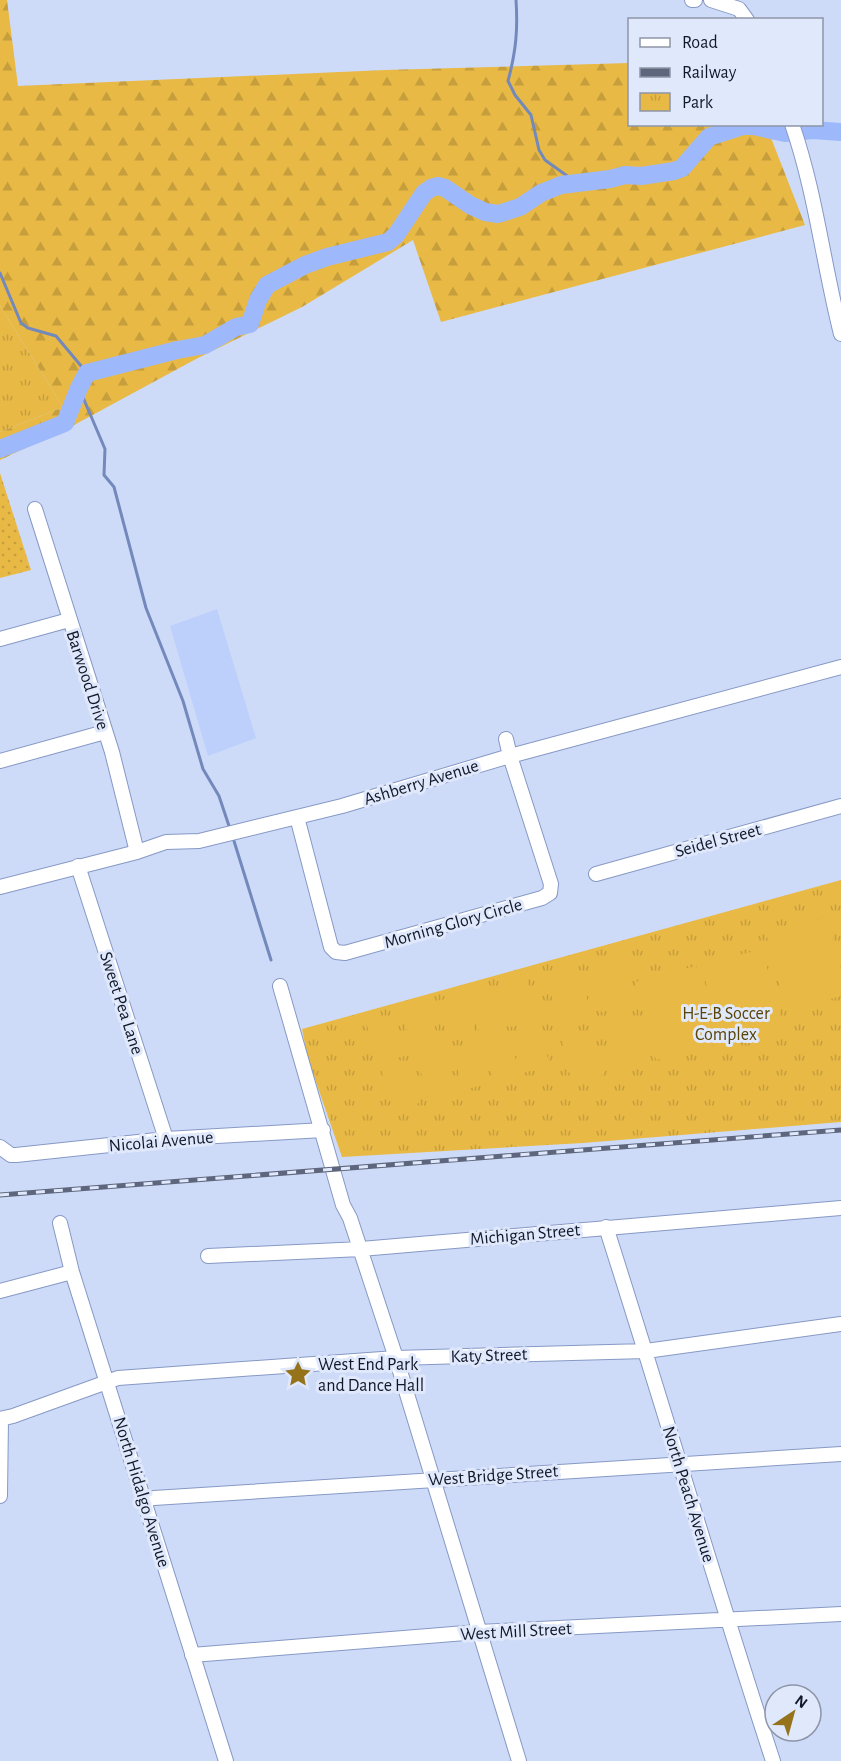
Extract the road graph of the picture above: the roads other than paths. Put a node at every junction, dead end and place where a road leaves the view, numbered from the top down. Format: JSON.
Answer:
{"nodes":[{"id":1,"x":711,"y":0,"type":"edge"},
{"id":2,"x":746,"y":18,"type":"edge"},
{"id":3,"x":793,"y":126,"type":"edge"},
{"id":4,"x":841,"y":334,"type":"edge"},
{"id":5,"x":35,"y":509,"type":"dead end"},
{"id":6,"x":69,"y":620,"type":"junction"},
{"id":7,"x":0,"y":639,"type":"edge"},
{"id":8,"x":841,"y":667,"type":"edge"},
{"id":9,"x":105,"y":732,"type":"junction"},
{"id":10,"x":506,"y":739,"type":"dead end"},
{"id":11,"x":510,"y":756,"type":"junction"},
{"id":12,"x":0,"y":760,"type":"edge"},
{"id":13,"x":841,"y":806,"type":"edge"},
{"id":14,"x":297,"y":817,"type":"junction"},
{"id":15,"x":137,"y":852,"type":"junction"},
{"id":16,"x":78,"y":866,"type":"junction"},
{"id":17,"x":596,"y":874,"type":"dead end"},
{"id":18,"x":0,"y":887,"type":"edge"},
{"id":19,"x":280,"y":986,"type":"dead end"},
{"id":20,"x":323,"y":1130,"type":"junction"},
{"id":21,"x":166,"y":1139,"type":"junction"},
{"id":22,"x":1,"y":1148,"type":"edge"},
{"id":23,"x":841,"y":1208,"type":"edge"},
{"id":24,"x":60,"y":1223,"type":"dead end"},
{"id":25,"x":606,"y":1227,"type":"junction"},
{"id":26,"x":361,"y":1249,"type":"junction"},
{"id":27,"x":208,"y":1256,"type":"dead end"},
{"id":28,"x":72,"y":1272,"type":"junction"},
{"id":29,"x":0,"y":1291,"type":"edge"},
{"id":30,"x":841,"y":1324,"type":"edge"},
{"id":31,"x":646,"y":1351,"type":"junction"},
{"id":32,"x":396,"y":1358,"type":"junction"},
{"id":33,"x":107,"y":1381,"type":"junction"},
{"id":34,"x":1,"y":1419,"type":"edge"},
{"id":35,"x":841,"y":1454,"type":"edge"},
{"id":36,"x":679,"y":1464,"type":"junction"},
{"id":37,"x":432,"y":1479,"type":"junction"},
{"id":38,"x":0,"y":1496,"type":"edge"},
{"id":39,"x":146,"y":1500,"type":"junction"},
{"id":40,"x":841,"y":1614,"type":"edge"},
{"id":41,"x":726,"y":1619,"type":"junction"},
{"id":42,"x":478,"y":1632,"type":"junction"},
{"id":43,"x":192,"y":1655,"type":"junction"},
{"id":44,"x":226,"y":1761,"type":"edge"},
{"id":45,"x":519,"y":1761,"type":"edge"},
{"id":46,"x":773,"y":1761,"type":"edge"}],
"edges":[{"from":1,"to":2,"type":"street"},
{"from":3,"to":4,"type":"street"},
{"from":5,"to":6,"type":"street","name":"Barwood Drive"},
{"from":6,"to":7,"type":"street"},
{"from":6,"to":9,"type":"street","name":"Barwood Drive"},
{"from":8,"to":11,"type":"street","name":"Ashberry Avenue"},
{"from":9,"to":12,"type":"street"},
{"from":9,"to":15,"type":"street","name":"Barwood Drive"},
{"from":10,"to":11,"type":"street","name":"Morning Glory Circle"},
{"from":11,"to":14,"type":"street","name":"Ashberry Avenue"},
{"from":11,"to":14,"type":"street","name":"Morning Glory Circle"},
{"from":13,"to":17,"type":"street","name":"Seidel Street"},
{"from":14,"to":15,"type":"street","name":"Ashberry Avenue"},
{"from":15,"to":16,"type":"street","name":"Ashberry Avenue"},
{"from":16,"to":18,"type":"street","name":"Ashberry Avenue"},
{"from":16,"to":21,"type":"street","name":"Sweet Pea Lane"},
{"from":19,"to":20,"type":"street"},
{"from":20,"to":21,"type":"street","name":"Nicolai Avenue"},
{"from":20,"to":26,"type":"street"},
{"from":21,"to":22,"type":"street","name":"Nicolai Avenue"},
{"from":23,"to":25,"type":"street","name":"Michigan Street"},
{"from":24,"to":28,"type":"street","name":"North Hidalgo Avenue"},
{"from":25,"to":26,"type":"street","name":"Michigan Street"},
{"from":25,"to":31,"type":"street","name":"North Peach Avenue"},
{"from":26,"to":27,"type":"street","name":"Michigan Street"},
{"from":26,"to":32,"type":"street"},
{"from":28,"to":29,"type":"street"},
{"from":28,"to":33,"type":"street","name":"North Hidalgo Avenue"},
{"from":30,"to":31,"type":"street","name":"Katy Street"},
{"from":31,"to":32,"type":"street","name":"Katy Street"},
{"from":31,"to":36,"type":"street","name":"North Peach Avenue"},
{"from":32,"to":33,"type":"street","name":"Katy Street"},
{"from":32,"to":37,"type":"street"},
{"from":33,"to":34,"type":"street","name":"Katy Street"},
{"from":33,"to":39,"type":"street","name":"North Hidalgo Avenue"},
{"from":34,"to":38,"type":"street"},
{"from":35,"to":36,"type":"street","name":"West Bridge Street"},
{"from":36,"to":37,"type":"street","name":"West Bridge Street"},
{"from":36,"to":41,"type":"street","name":"North Peach Avenue"},
{"from":37,"to":39,"type":"street","name":"West Bridge Street"},
{"from":37,"to":42,"type":"street"},
{"from":39,"to":43,"type":"street","name":"North Hidalgo Avenue"},
{"from":40,"to":41,"type":"street","name":"West Mill Street"},
{"from":41,"to":42,"type":"street","name":"West Mill Street"},
{"from":41,"to":46,"type":"street","name":"North Peach Avenue"},
{"from":42,"to":43,"type":"street","name":"West Mill Street"},
{"from":42,"to":45,"type":"street"},
{"from":43,"to":44,"type":"street","name":"North Hidalgo Avenue"}]}
